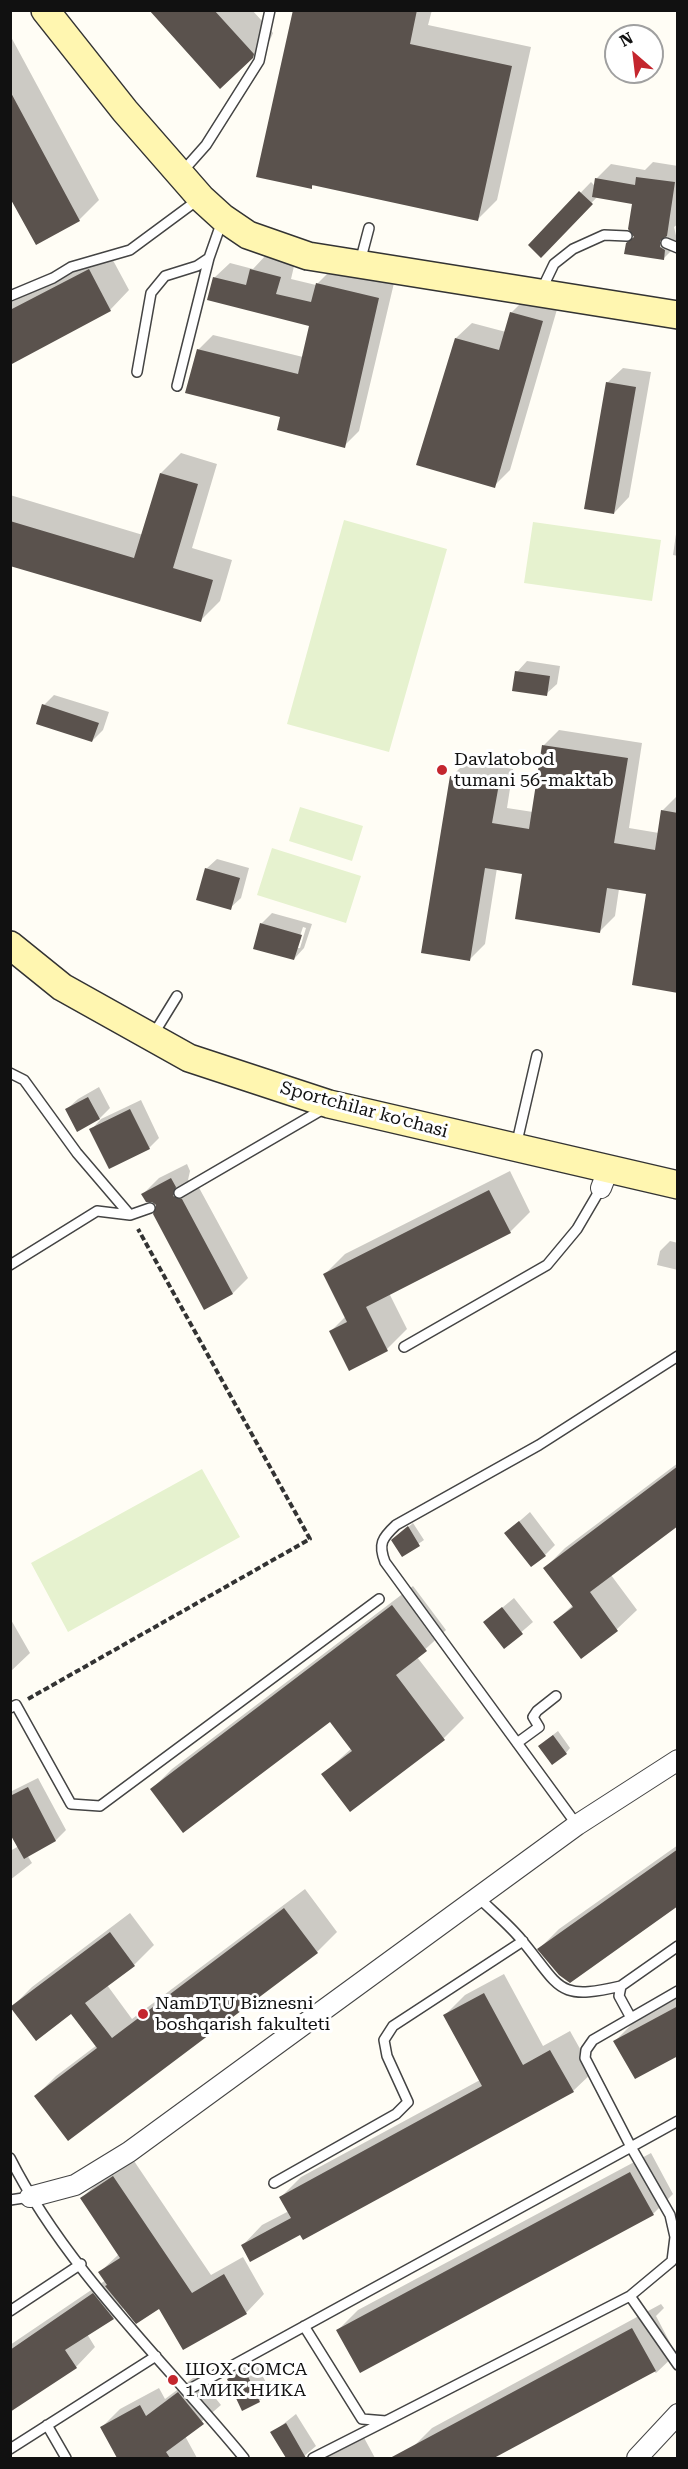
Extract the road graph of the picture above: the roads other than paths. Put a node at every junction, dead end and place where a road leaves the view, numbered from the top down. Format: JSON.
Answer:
{"nodes":[{"id":1,"x":45,"y":10,"type":"edge"},
{"id":2,"x":270,"y":10,"type":"edge"},
{"id":3,"x":180,"y":174,"type":"junction"},
{"id":4,"x":201,"y":198,"type":"junction"},
{"id":5,"x":224,"y":218,"type":"junction"},
{"id":6,"x":369,"y":228,"type":"dead end"},
{"id":7,"x":627,"y":236,"type":"dead end"},
{"id":8,"x":666,"y":243,"type":"dead end"},
{"id":9,"x":678,"y":248,"type":"edge"},
{"id":10,"x":209,"y":258,"type":"junction"},
{"id":11,"x":359,"y":264,"type":"junction"},
{"id":12,"x":540,"y":293,"type":"junction"},
{"id":13,"x":10,"y":296,"type":"edge"},
{"id":14,"x":678,"y":315,"type":"edge"},
{"id":15,"x":137,"y":372,"type":"dead end"},
{"id":16,"x":177,"y":386,"type":"dead end"},
{"id":17,"x":10,"y":945,"type":"edge"},
{"id":18,"x":177,"y":996,"type":"dead end"},
{"id":19,"x":152,"y":1037,"type":"junction"},
{"id":20,"x":537,"y":1055,"type":"dead end"},
{"id":21,"x":10,"y":1073,"type":"edge"},
{"id":22,"x":329,"y":1104,"type":"junction"},
{"id":23,"x":515,"y":1148,"type":"junction"},
{"id":24,"x":604,"y":1179,"type":"junction"},
{"id":25,"x":678,"y":1185,"type":"edge"},
{"id":26,"x":179,"y":1193,"type":"dead end"},
{"id":27,"x":150,"y":1209,"type":"dead end"},
{"id":28,"x":130,"y":1215,"type":"junction"},
{"id":29,"x":10,"y":1264,"type":"edge"},
{"id":30,"x":404,"y":1347,"type":"dead end"},
{"id":31,"x":678,"y":1356,"type":"edge"},
{"id":32,"x":379,"y":1599,"type":"dead end"},
{"id":33,"x":556,"y":1696,"type":"dead end"},
{"id":34,"x":13,"y":1707,"type":"edge"},
{"id":35,"x":517,"y":1743,"type":"junction"},
{"id":36,"x":678,"y":1760,"type":"edge"},
{"id":37,"x":577,"y":1825,"type":"junction"},
{"id":38,"x":478,"y":1898,"type":"junction"},
{"id":39,"x":523,"y":1941,"type":"junction"},
{"id":40,"x":678,"y":1946,"type":"edge"},
{"id":41,"x":621,"y":1986,"type":"junction"},
{"id":42,"x":678,"y":1991,"type":"edge"},
{"id":43,"x":631,"y":2018,"type":"junction"},
{"id":44,"x":678,"y":2121,"type":"edge"},
{"id":45,"x":631,"y":2147,"type":"junction"},
{"id":46,"x":10,"y":2158,"type":"edge"},
{"id":47,"x":274,"y":2183,"type":"dead end"},
{"id":48,"x":30,"y":2197,"type":"junction"},
{"id":49,"x":10,"y":2200,"type":"edge"},
{"id":50,"x":675,"y":2259,"type":"edge"},
{"id":51,"x":81,"y":2264,"type":"junction"},
{"id":52,"x":630,"y":2296,"type":"junction"},
{"id":53,"x":10,"y":2311,"type":"edge"},
{"id":54,"x":304,"y":2326,"type":"junction"},
{"id":55,"x":156,"y":2356,"type":"junction"},
{"id":56,"x":678,"y":2365,"type":"edge"},
{"id":57,"x":188,"y":2390,"type":"junction"},
{"id":58,"x":678,"y":2414,"type":"edge"},
{"id":59,"x":386,"y":2421,"type":"junction"},
{"id":60,"x":47,"y":2425,"type":"junction"},
{"id":61,"x":10,"y":2449,"type":"edge"},
{"id":62,"x":66,"y":2458,"type":"edge"},
{"id":63,"x":244,"y":2458,"type":"edge"},
{"id":64,"x":314,"y":2458,"type":"edge"},
{"id":65,"x":637,"y":2458,"type":"edge"}],
"edges":[{"from":1,"to":3,"type":"street"},
{"from":2,"to":3,"type":"lane"},
{"from":3,"to":4,"type":"street"},
{"from":4,"to":5,"type":"street"},
{"from":4,"to":13,"type":"lane"},
{"from":5,"to":10,"type":"lane"},
{"from":5,"to":11,"type":"street"},
{"from":6,"to":11,"type":"lane"},
{"from":7,"to":12,"type":"lane"},
{"from":8,"to":9,"type":"lane"},
{"from":10,"to":15,"type":"lane"},
{"from":10,"to":16,"type":"lane"},
{"from":11,"to":12,"type":"street"},
{"from":12,"to":14,"type":"street"},
{"from":17,"to":19,"type":"street","name":"Sportchilar ko'chasi"},
{"from":18,"to":19,"type":"lane"},
{"from":19,"to":22,"type":"street","name":"Sportchilar ko'chasi"},
{"from":20,"to":23,"type":"lane"},
{"from":21,"to":28,"type":"lane"},
{"from":22,"to":23,"type":"street","name":"Sportchilar ko'chasi"},
{"from":22,"to":26,"type":"lane"},
{"from":23,"to":24,"type":"street","name":"Sportchilar ko'chasi"},
{"from":24,"to":25,"type":"street","name":"Sportchilar ko'chasi"},
{"from":24,"to":30,"type":"lane"},
{"from":27,"to":28,"type":"lane"},
{"from":28,"to":29,"type":"lane"},
{"from":31,"to":35,"type":"lane"},
{"from":32,"to":34,"type":"lane"},
{"from":33,"to":35,"type":"lane"},
{"from":35,"to":37,"type":"lane"},
{"from":36,"to":37,"type":"street"},
{"from":37,"to":38,"type":"street"},
{"from":38,"to":39,"type":"lane"},
{"from":38,"to":48,"type":"street"},
{"from":39,"to":41,"type":"lane"},
{"from":39,"to":47,"type":"lane"},
{"from":40,"to":41,"type":"lane"},
{"from":41,"to":43,"type":"lane"},
{"from":42,"to":43,"type":"lane"},
{"from":43,"to":45,"type":"lane"},
{"from":44,"to":45,"type":"lane"},
{"from":45,"to":50,"type":"lane"},
{"from":45,"to":54,"type":"lane"},
{"from":46,"to":48,"type":"lane"},
{"from":48,"to":49,"type":"lane"},
{"from":48,"to":51,"type":"lane"},
{"from":50,"to":52,"type":"lane"},
{"from":51,"to":53,"type":"lane"},
{"from":51,"to":55,"type":"lane"},
{"from":52,"to":56,"type":"lane"},
{"from":52,"to":59,"type":"lane"},
{"from":54,"to":57,"type":"lane"},
{"from":54,"to":59,"type":"lane"},
{"from":55,"to":57,"type":"lane"},
{"from":55,"to":60,"type":"lane"},
{"from":57,"to":63,"type":"lane"},
{"from":58,"to":65,"type":"street"},
{"from":59,"to":64,"type":"lane"},
{"from":60,"to":61,"type":"lane"},
{"from":60,"to":62,"type":"lane"}]}
